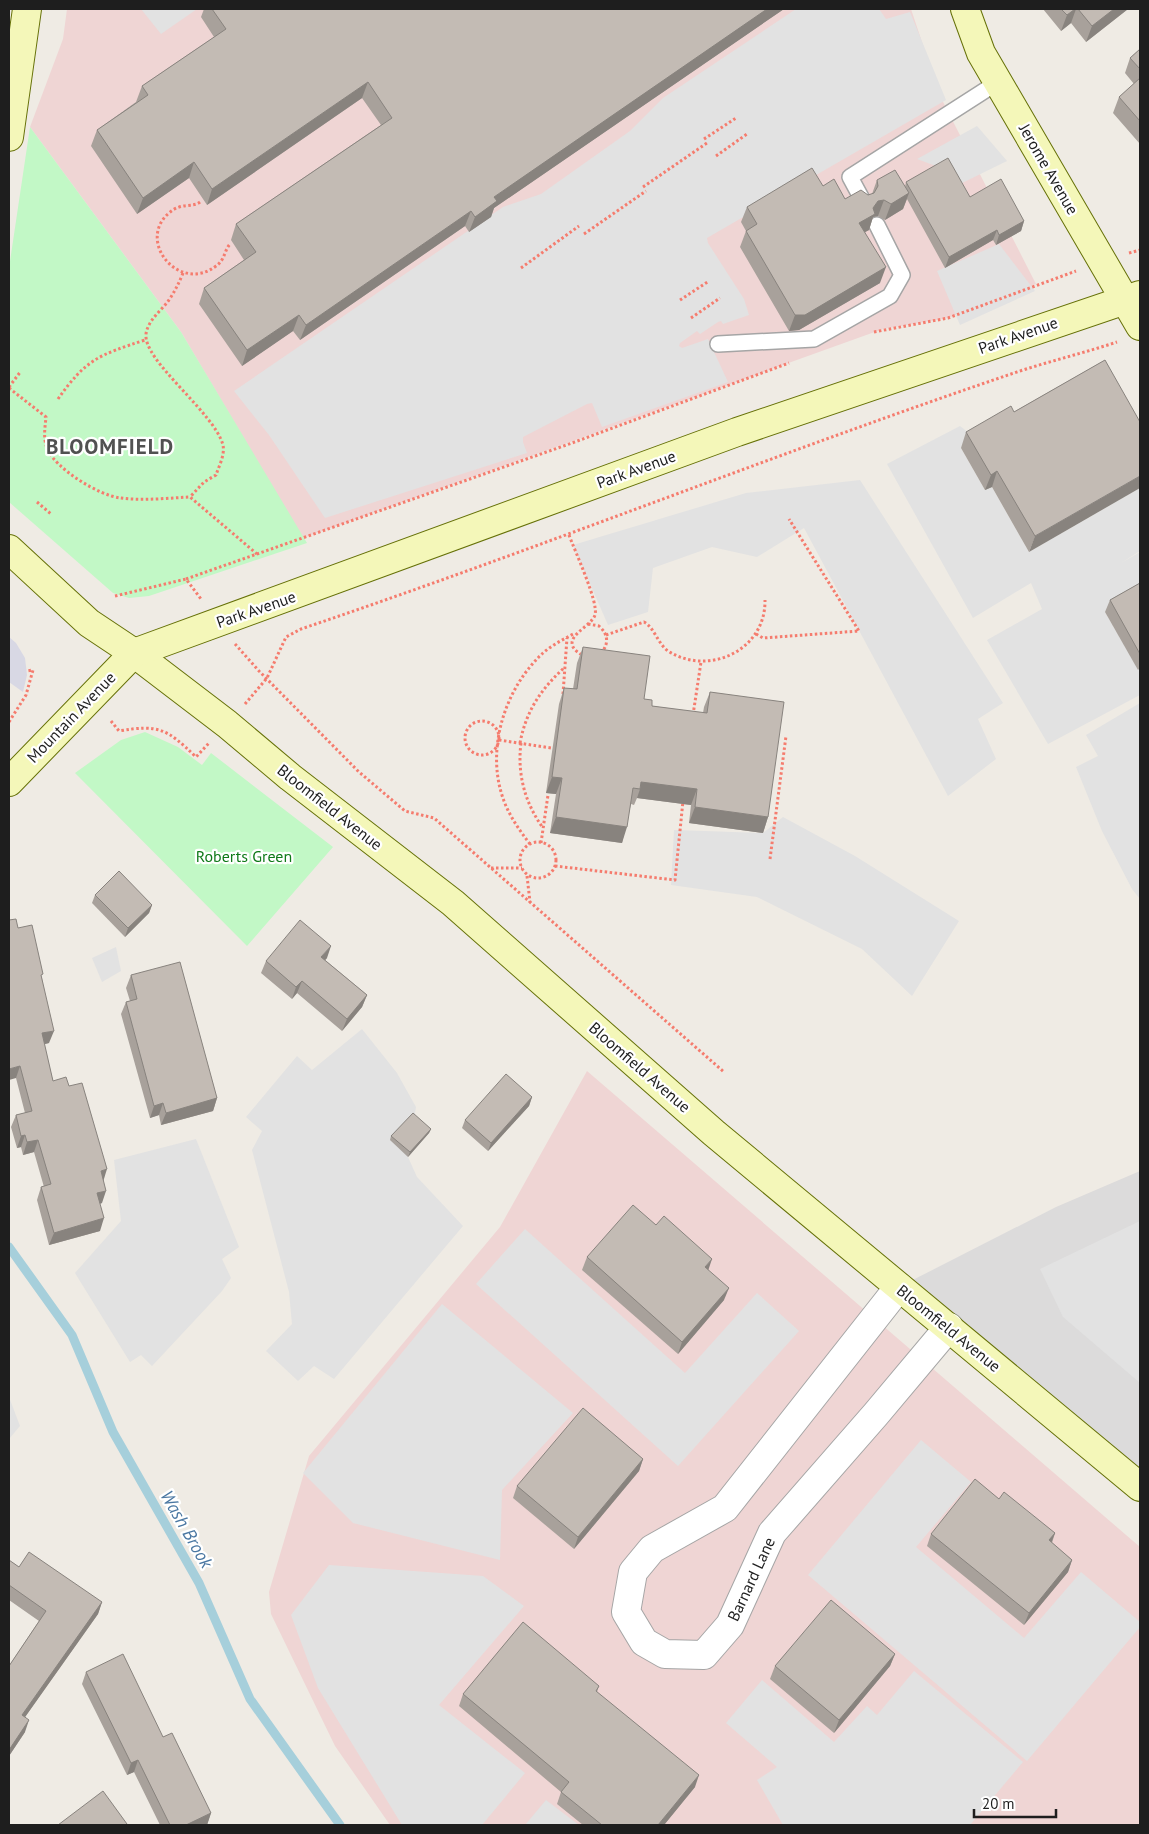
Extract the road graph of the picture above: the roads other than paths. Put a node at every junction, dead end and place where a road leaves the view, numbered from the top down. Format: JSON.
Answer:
{"nodes":[{"id":1,"x":27,"y":9,"type":"edge"},
{"id":2,"x":965,"y":9,"type":"edge"},
{"id":3,"x":998,"y":82,"type":"junction"},
{"id":4,"x":9,"y":137,"type":"edge"},
{"id":5,"x":863,"y":201,"type":"edge"},
{"id":6,"x":877,"y":225,"type":"edge"},
{"id":7,"x":1132,"y":297,"type":"edge"},
{"id":8,"x":1140,"y":326,"type":"edge"},
{"id":9,"x":718,"y":344,"type":"dead end"},
{"id":10,"x":9,"y":549,"type":"edge"},
{"id":11,"x":134,"y":653,"type":"junction"},
{"id":12,"x":9,"y":782,"type":"edge"},
{"id":13,"x":898,"y":1287,"type":"junction"},
{"id":14,"x":949,"y":1327,"type":"junction"},
{"id":15,"x":1140,"y":1487,"type":"edge"}],
"edges":[{"from":1,"to":4,"type":"main road"},
{"from":2,"to":3,"type":"main road","name":"Jerome Avenue"},
{"from":3,"to":5,"type":"lane"},
{"from":3,"to":7,"type":"main road","name":"Jerome Avenue"},
{"from":6,"to":9,"type":"lane"},
{"from":7,"to":8,"type":"main road","name":"Jerome Avenue"},
{"from":7,"to":11,"type":"main road","name":"Park Avenue"},
{"from":10,"to":11,"type":"main road","name":"Bloomfield Avenue"},
{"from":11,"to":12,"type":"main road","name":"Mountain Avenue"},
{"from":11,"to":13,"type":"main road","name":"Bloomfield Avenue"},
{"from":13,"to":14,"type":"main road","name":"Bloomfield Avenue"},
{"from":13,"to":14,"type":"street","name":"Barnard Lane"},
{"from":14,"to":15,"type":"main road","name":"Bloomfield Avenue"}]}
